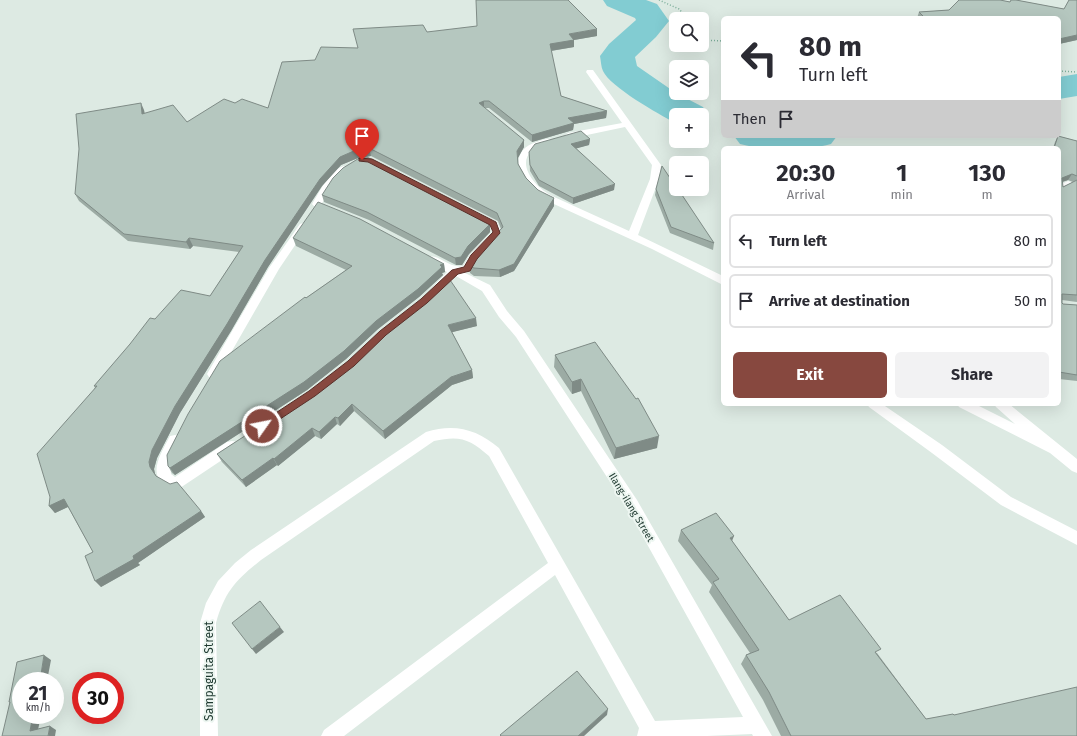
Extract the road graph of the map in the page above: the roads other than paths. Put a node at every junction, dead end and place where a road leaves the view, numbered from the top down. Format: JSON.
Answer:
{"nodes":[{"id":1,"x":590,"y":72,"type":"dead end"},
{"id":2,"x":628,"y":124,"type":"junction"},
{"id":3,"x":353,"y":163,"type":"edge"},
{"id":4,"x":1068,"y":184,"type":"edge"},
{"id":5,"x":1061,"y":188,"type":"edge"},
{"id":6,"x":331,"y":210,"type":"edge"},
{"id":7,"x":466,"y":210,"type":"edge"},
{"id":8,"x":313,"y":211,"type":"junction"},
{"id":9,"x":632,"y":236,"type":"junction"},
{"id":10,"x":420,"y":253,"type":"edge"},
{"id":11,"x":455,"y":272,"type":"junction"},
{"id":12,"x":721,"y":280,"type":"edge"},
{"id":13,"x":429,"y":296,"type":"edge"},
{"id":14,"x":206,"y":386,"type":"edge"},
{"id":15,"x":876,"y":406,"type":"edge"},
{"id":16,"x":968,"y":406,"type":"edge"},
{"id":17,"x":1002,"y":406,"type":"edge"},
{"id":18,"x":180,"y":431,"type":"edge"},
{"id":19,"x":240,"y":441,"type":"edge"},
{"id":20,"x":1055,"y":449,"type":"junction"},
{"id":21,"x":1077,"y":467,"type":"edge"},
{"id":22,"x":1077,"y":538,"type":"edge"},
{"id":23,"x":558,"y":564,"type":"junction"},
{"id":24,"x":760,"y":730,"type":"edge"},
{"id":25,"x":647,"y":733,"type":"edge"},
{"id":26,"x":209,"y":736,"type":"edge"},
{"id":27,"x":330,"y":736,"type":"edge"}],
"edges":[{"from":1,"to":2,"type":"street"},
{"from":2,"to":9,"type":"street"},
{"from":2,"to":9,"type":"street"},
{"from":3,"to":8,"type":"street"},
{"from":4,"to":5,"type":"street"},
{"from":6,"to":8,"type":"street"},
{"from":7,"to":11,"type":"street"},
{"from":8,"to":14,"type":"street"},
{"from":9,"to":12,"type":"street"},
{"from":10,"to":11,"type":"street"},
{"from":11,"to":13,"type":"street"},
{"from":11,"to":24,"type":"street","name":"Ilang-ilang Street"},
{"from":15,"to":22,"type":"street"},
{"from":16,"to":20,"type":"street"},
{"from":17,"to":20,"type":"street"},
{"from":18,"to":19,"type":"street"},
{"from":20,"to":21,"type":"street"},
{"from":23,"to":25,"type":"street","name":"Sampaguita Street"},
{"from":23,"to":26,"type":"street","name":"Sampaguita Street"},
{"from":23,"to":27,"type":"street"},
{"from":24,"to":25,"type":"street"}]}
